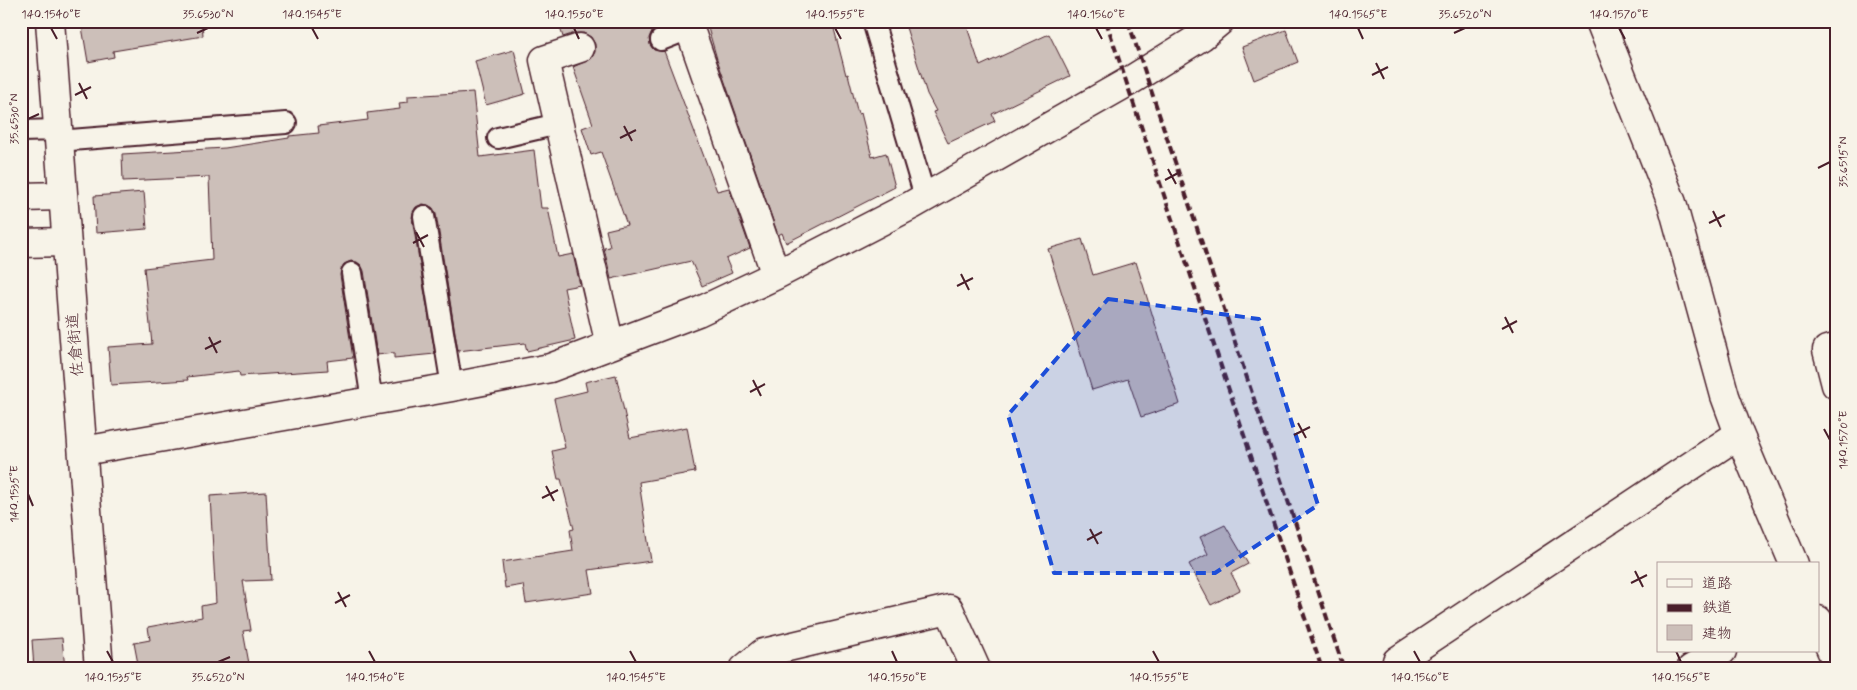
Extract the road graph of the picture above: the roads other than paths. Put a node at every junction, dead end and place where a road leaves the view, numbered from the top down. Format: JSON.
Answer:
{"nodes":[{"id":1,"x":50,"y":21,"type":"edge"},
{"id":2,"x":873,"y":21,"type":"edge"},
{"id":3,"x":1220,"y":21,"type":"edge"},
{"id":4,"x":1600,"y":21,"type":"edge"},
{"id":5,"x":688,"y":25,"type":"edge"},
{"id":6,"x":661,"y":40,"type":"dead end"},
{"id":7,"x":580,"y":48,"type":"dead end"},
{"id":8,"x":286,"y":123,"type":"dead end"},
{"id":9,"x":558,"y":124,"type":"junction"},
{"id":10,"x":21,"y":131,"type":"edge"},
{"id":11,"x":58,"y":136,"type":"junction"},
{"id":12,"x":498,"y":138,"type":"dead end"},
{"id":13,"x":62,"y":196,"type":"junction"},
{"id":14,"x":21,"y":197,"type":"edge"},
{"id":15,"x":925,"y":197,"type":"junction"},
{"id":16,"x":424,"y":216,"type":"dead end"},
{"id":17,"x":66,"y":242,"type":"junction"},
{"id":18,"x":21,"y":243,"type":"edge"},
{"id":19,"x":352,"y":273,"type":"dead end"},
{"id":20,"x":776,"y":275,"type":"junction"},
{"id":21,"x":610,"y":345,"type":"junction"},
{"id":22,"x":1836,"y":348,"type":"edge"},
{"id":23,"x":1836,"y":385,"type":"edge"},
{"id":24,"x":452,"y":387,"type":"junction"},
{"id":25,"x":372,"y":401,"type":"junction"},
{"id":26,"x":1739,"y":434,"type":"junction"},
{"id":27,"x":83,"y":451,"type":"junction"},
{"id":28,"x":1793,"y":562,"type":"edge"},
{"id":29,"x":1820,"y":624,"type":"edge"},
{"id":30,"x":1720,"y":652,"type":"edge"},
{"id":31,"x":1835,"y":657,"type":"edge"},
{"id":32,"x":99,"y":669,"type":"edge"},
{"id":33,"x":744,"y":669,"type":"edge"},
{"id":34,"x":976,"y":669,"type":"edge"},
{"id":35,"x":1400,"y":669,"type":"edge"},
{"id":36,"x":1691,"y":669,"type":"edge"}],
"edges":[{"from":1,"to":11,"type":"street","name":"佐倉街道"},
{"from":2,"to":15,"type":"lane"},
{"from":3,"to":15,"type":"street"},
{"from":4,"to":26,"type":"street"},
{"from":5,"to":6,"type":"lane"},
{"from":5,"to":20,"type":"street"},
{"from":7,"to":9,"type":"street"},
{"from":8,"to":11,"type":"lane"},
{"from":9,"to":12,"type":"lane"},
{"from":9,"to":21,"type":"street"},
{"from":10,"to":11,"type":"lane"},
{"from":11,"to":13,"type":"street","name":"佐倉街道"},
{"from":13,"to":14,"type":"street"},
{"from":13,"to":17,"type":"street","name":"佐倉街道"},
{"from":15,"to":20,"type":"street"},
{"from":16,"to":24,"type":"lane"},
{"from":17,"to":18,"type":"street"},
{"from":17,"to":27,"type":"street","name":"佐倉街道"},
{"from":19,"to":25,"type":"lane"},
{"from":20,"to":21,"type":"street"},
{"from":21,"to":24,"type":"street"},
{"from":22,"to":23,"type":"street"},
{"from":24,"to":25,"type":"street"},
{"from":25,"to":27,"type":"street"},
{"from":26,"to":28,"type":"street"},
{"from":26,"to":35,"type":"street"},
{"from":27,"to":32,"type":"street","name":"佐倉街道"},
{"from":29,"to":31,"type":"street"},
{"from":30,"to":36,"type":"street"},
{"from":33,"to":34,"type":"street"}]}
